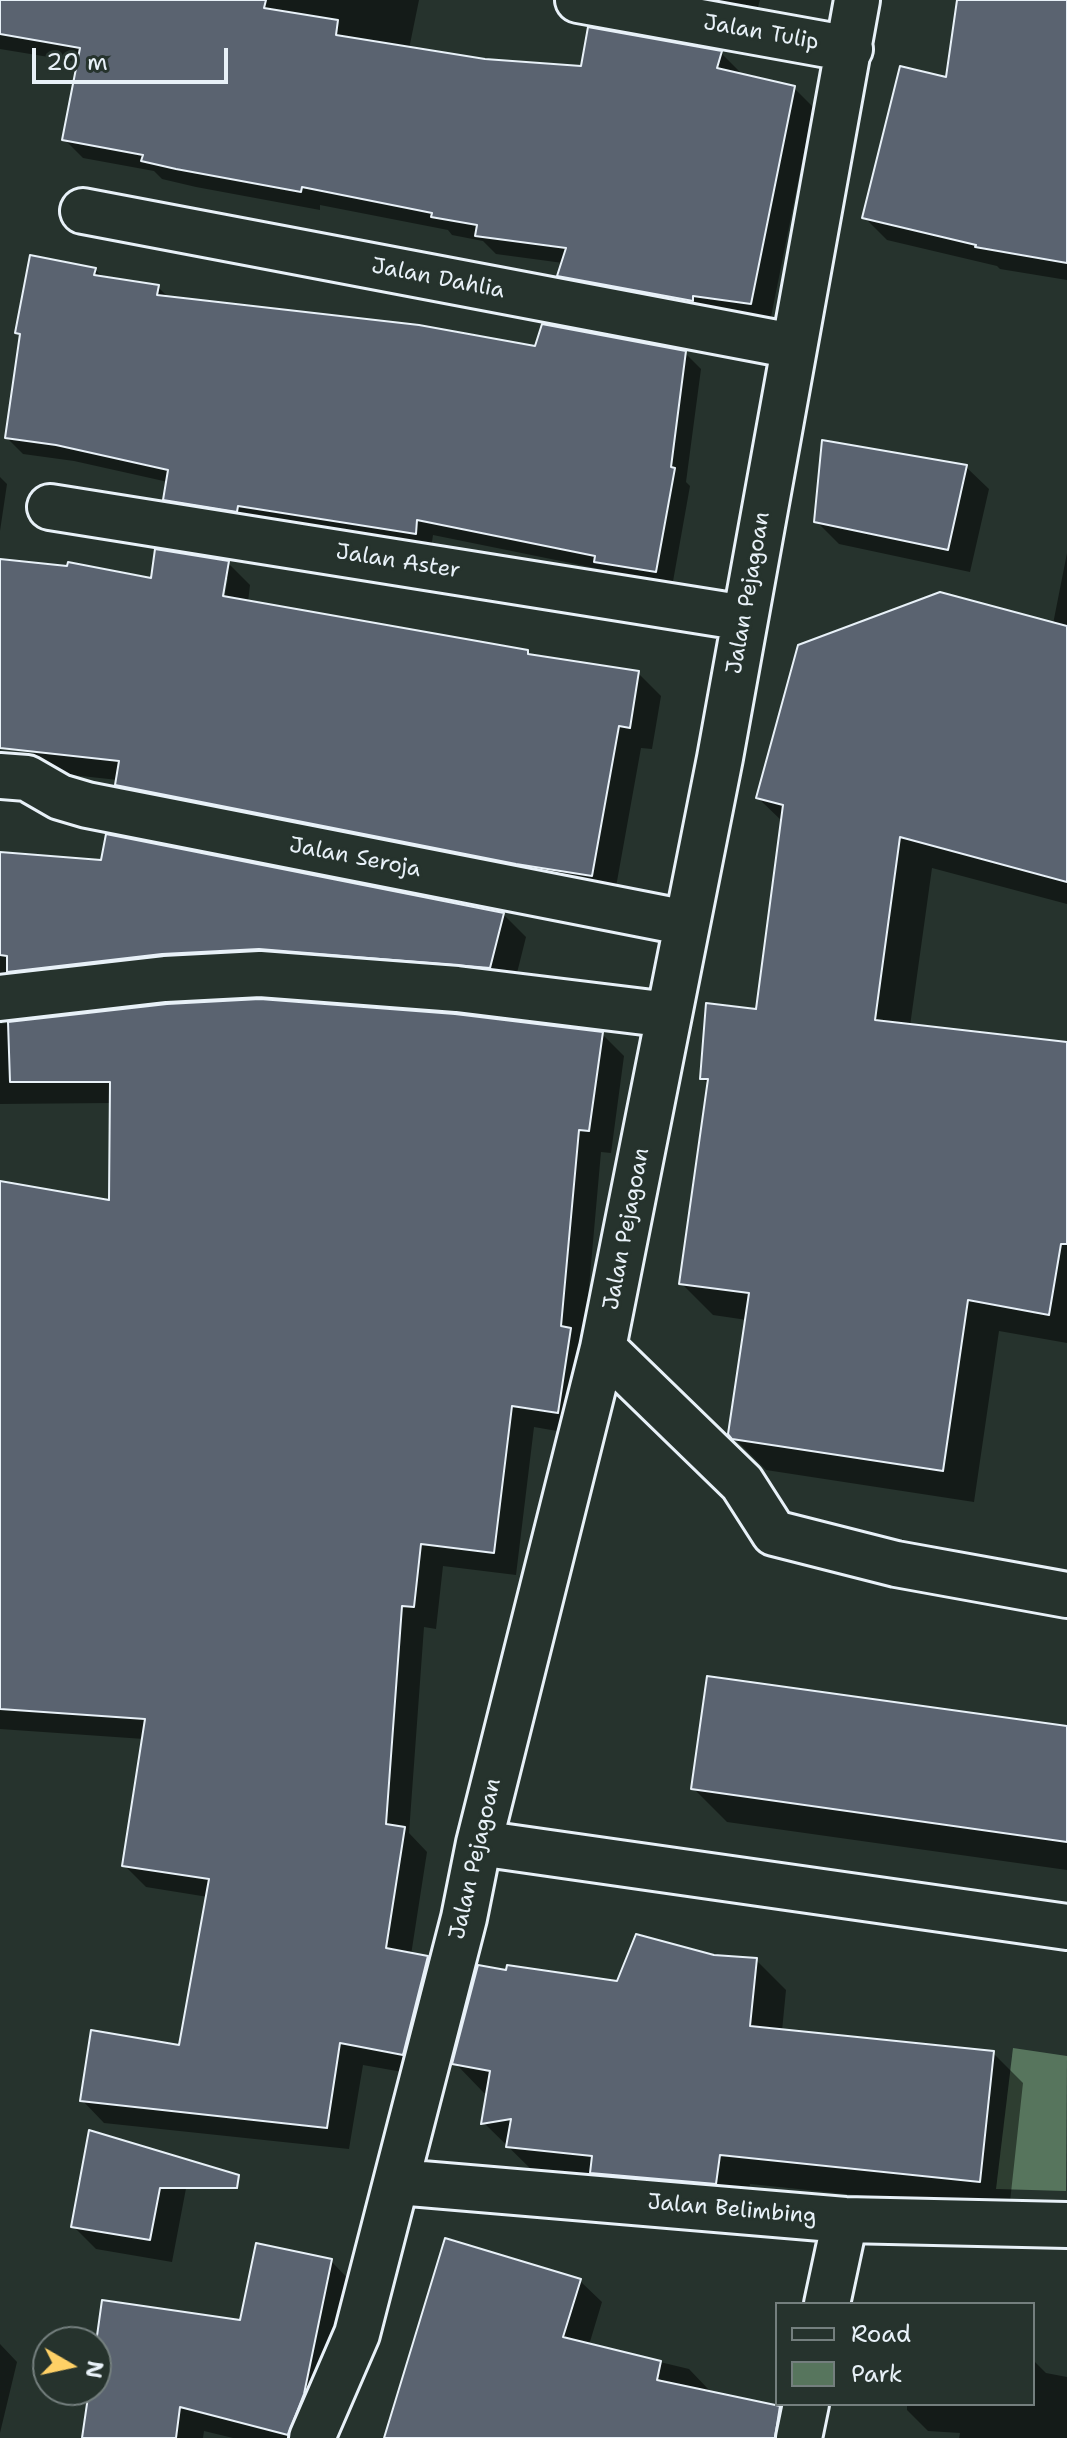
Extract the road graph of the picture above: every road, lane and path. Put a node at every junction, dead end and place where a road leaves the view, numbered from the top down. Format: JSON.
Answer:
{"nodes":[{"id":1,"x":578,"y":0,"type":"edge"},
{"id":2,"x":857,"y":0,"type":"edge"},
{"id":3,"x":850,"y":49,"type":"junction"},
{"id":4,"x":83,"y":211,"type":"dead end"},
{"id":5,"x":793,"y":346,"type":"junction"},
{"id":6,"x":50,"y":507,"type":"dead end"},
{"id":7,"x":745,"y":618,"type":"junction"},
{"id":8,"x":14,"y":777,"type":"edge"},
{"id":9,"x":687,"y":923,"type":"junction"},
{"id":10,"x":0,"y":998,"type":"edge"},
{"id":11,"x":669,"y":1015,"type":"junction"},
{"id":12,"x":603,"y":1348,"type":"junction"},
{"id":13,"x":1067,"y":1595,"type":"edge"},
{"id":14,"x":479,"y":1843,"type":"junction"},
{"id":15,"x":1067,"y":1927,"type":"edge"},
{"id":16,"x":398,"y":2182,"type":"junction"},
{"id":17,"x":845,"y":2220,"type":"junction"},
{"id":18,"x":1067,"y":2225,"type":"edge"},
{"id":19,"x":827,"y":2302,"type":"edge"},
{"id":20,"x":806,"y":2406,"type":"edge"},
{"id":21,"x":312,"y":2438,"type":"edge"},
{"id":22,"x":799,"y":2438,"type":"edge"}],
"edges":[{"from":1,"to":3,"type":"street","name":"Jalan Tulip"},
{"from":2,"to":3,"type":"street","name":"Jalan Pejagoan"},
{"from":3,"to":5,"type":"street","name":"Jalan Pejagoan"},
{"from":4,"to":5,"type":"street","name":"Jalan Dahlia"},
{"from":5,"to":7,"type":"street","name":"Jalan Pejagoan"},
{"from":6,"to":7,"type":"street","name":"Jalan Aster"},
{"from":7,"to":9,"type":"street","name":"Jalan Pejagoan"},
{"from":8,"to":9,"type":"street","name":"Jalan Seroja"},
{"from":9,"to":11,"type":"street","name":"Jalan Pejagoan"},
{"from":10,"to":11,"type":"street"},
{"from":11,"to":12,"type":"street","name":"Jalan Pejagoan"},
{"from":12,"to":13,"type":"street"},
{"from":12,"to":14,"type":"street","name":"Jalan Pejagoan"},
{"from":14,"to":15,"type":"street"},
{"from":14,"to":16,"type":"street","name":"Jalan Pejagoan"},
{"from":16,"to":17,"type":"street","name":"Jalan Belimbing"},
{"from":16,"to":21,"type":"street","name":"Jalan Pejagoan"},
{"from":17,"to":18,"type":"street","name":"Jalan Belimbing"},
{"from":17,"to":19,"type":"street"},
{"from":20,"to":22,"type":"street"}]}
